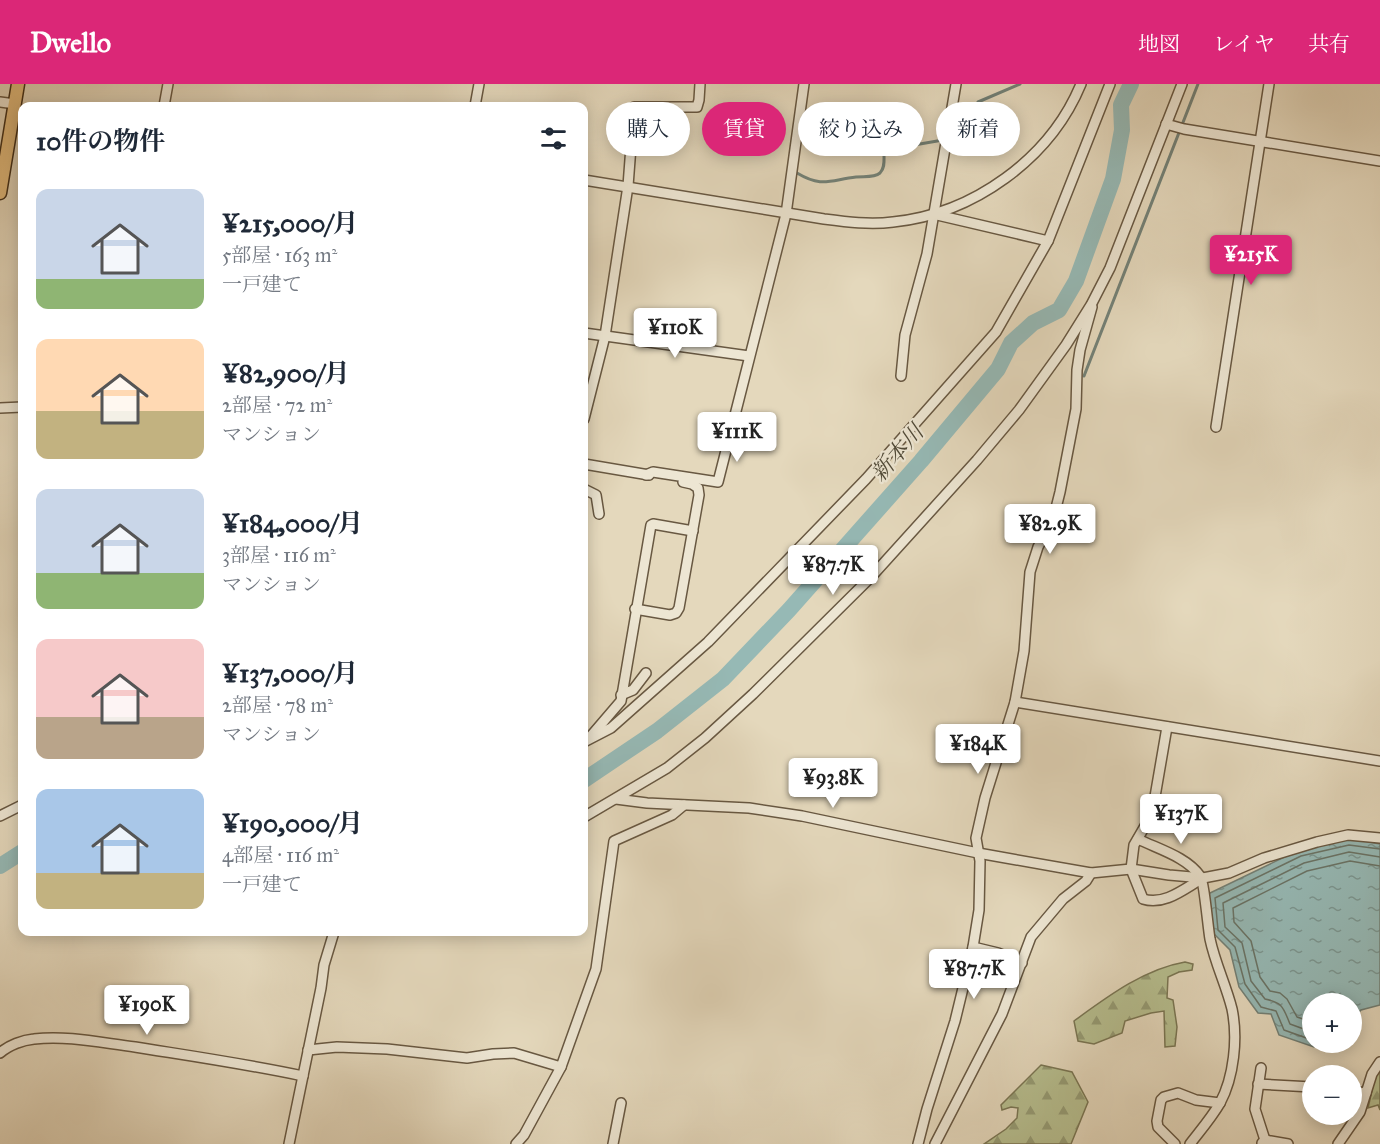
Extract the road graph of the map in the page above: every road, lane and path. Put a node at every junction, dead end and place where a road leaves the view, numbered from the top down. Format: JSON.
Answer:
{"nodes":[{"id":1,"x":18,"y":84,"type":"edge"},
{"id":2,"x":168,"y":84,"type":"edge"},
{"id":3,"x":479,"y":84,"type":"edge"},
{"id":4,"x":700,"y":84,"type":"edge"},
{"id":5,"x":804,"y":84,"type":"edge"},
{"id":6,"x":956,"y":84,"type":"edge"},
{"id":7,"x":1081,"y":84,"type":"edge"},
{"id":8,"x":1110,"y":84,"type":"edge"},
{"id":9,"x":1182,"y":84,"type":"edge"},
{"id":10,"x":1269,"y":84,"type":"edge"},
{"id":11,"x":0,"y":102,"type":"edge"},
{"id":12,"x":166,"y":102,"type":"edge"},
{"id":13,"x":476,"y":102,"type":"edge"},
{"id":14,"x":17,"y":110,"type":"edge"},
{"id":15,"x":1166,"y":124,"type":"junction"},
{"id":16,"x":1259,"y":141,"type":"junction"},
{"id":17,"x":1380,"y":161,"type":"edge"},
{"id":18,"x":588,"y":181,"type":"edge"},
{"id":19,"x":628,"y":186,"type":"junction"},
{"id":20,"x":0,"y":192,"type":"edge"},
{"id":21,"x":786,"y":214,"type":"junction"},
{"id":22,"x":933,"y":214,"type":"junction"},
{"id":23,"x":1048,"y":241,"type":"junction"},
{"id":24,"x":1091,"y":305,"type":"junction"},
{"id":25,"x":588,"y":334,"type":"edge"},
{"id":26,"x":605,"y":336,"type":"junction"},
{"id":27,"x":748,"y":356,"type":"junction"},
{"id":28,"x":901,"y":376,"type":"dead end"},
{"id":29,"x":588,"y":403,"type":"edge"},
{"id":30,"x":18,"y":407,"type":"edge"},
{"id":31,"x":0,"y":408,"type":"edge"},
{"id":32,"x":1215,"y":427,"type":"dead end"},
{"id":33,"x":588,"y":465,"type":"edge"},
{"id":34,"x":646,"y":475,"type":"junction"},
{"id":35,"x":588,"y":491,"type":"edge"},
{"id":36,"x":599,"y":514,"type":"dead end"},
{"id":37,"x":693,"y":531,"type":"junction"},
{"id":38,"x":635,"y":609,"type":"junction"},
{"id":39,"x":646,"y":673,"type":"dead end"},
{"id":40,"x":621,"y":695,"type":"junction"},
{"id":41,"x":1015,"y":702,"type":"junction"},
{"id":42,"x":1167,"y":727,"type":"junction"},
{"id":43,"x":588,"y":740,"type":"edge"},
{"id":44,"x":588,"y":740,"type":"edge"},
{"id":45,"x":1380,"y":761,"type":"edge"},
{"id":46,"x":616,"y":799,"type":"junction"},
{"id":47,"x":684,"y":806,"type":"junction"},
{"id":48,"x":18,"y":808,"type":"edge"},
{"id":49,"x":588,"y":815,"type":"edge"},
{"id":50,"x":0,"y":816,"type":"edge"},
{"id":51,"x":1380,"y":838,"type":"edge"},
{"id":52,"x":1138,"y":839,"type":"junction"},
{"id":53,"x":978,"y":853,"type":"junction"},
{"id":54,"x":1131,"y":869,"type":"junction"},
{"id":55,"x":1091,"y":873,"type":"junction"},
{"id":56,"x":1203,"y":878,"type":"junction"},
{"id":57,"x":333,"y":936,"type":"edge"},
{"id":58,"x":973,"y":947,"type":"junction"},
{"id":59,"x":1022,"y":963,"type":"junction"},
{"id":60,"x":309,"y":1050,"type":"junction"},
{"id":61,"x":0,"y":1053,"type":"edge"},
{"id":62,"x":1380,"y":1062,"type":"edge"},
{"id":63,"x":561,"y":1067,"type":"junction"},
{"id":64,"x":1261,"y":1068,"type":"dead end"},
{"id":65,"x":303,"y":1076,"type":"junction"},
{"id":66,"x":1258,"y":1084,"type":"junction"},
{"id":67,"x":1302,"y":1086,"type":"edge"},
{"id":68,"x":1362,"y":1092,"type":"edge"},
{"id":69,"x":1366,"y":1093,"type":"junction"},
{"id":70,"x":621,"y":1103,"type":"dead end"},
{"id":71,"x":1220,"y":1103,"type":"junction"},
{"id":72,"x":1263,"y":1142,"type":"edge"},
{"id":73,"x":289,"y":1144,"type":"edge"},
{"id":74,"x":516,"y":1144,"type":"edge"},
{"id":75,"x":613,"y":1144,"type":"edge"},
{"id":76,"x":918,"y":1144,"type":"edge"},
{"id":77,"x":935,"y":1144,"type":"edge"},
{"id":78,"x":1175,"y":1144,"type":"edge"},
{"id":79,"x":1190,"y":1144,"type":"edge"},
{"id":80,"x":1288,"y":1144,"type":"edge"},
{"id":81,"x":1338,"y":1144,"type":"edge"}],
"edges":[{"from":1,"to":14,"type":"main road"},
{"from":2,"to":12,"type":"street"},
{"from":3,"to":13,"type":"street"},
{"from":4,"to":19,"type":"street"},
{"from":5,"to":21,"type":"street"},
{"from":6,"to":22,"type":"street"},
{"from":7,"to":22,"type":"street"},
{"from":8,"to":23,"type":"street"},
{"from":9,"to":15,"type":"street"},
{"from":10,"to":16,"type":"street"},
{"from":11,"to":14,"type":"street"},
{"from":14,"to":20,"type":"main road"},
{"from":15,"to":16,"type":"street"},
{"from":15,"to":24,"type":"street"},
{"from":16,"to":17,"type":"street"},
{"from":16,"to":32,"type":"street"},
{"from":18,"to":19,"type":"street"},
{"from":19,"to":21,"type":"street"},
{"from":19,"to":26,"type":"street"},
{"from":21,"to":22,"type":"street"},
{"from":21,"to":27,"type":"street"},
{"from":22,"to":23,"type":"street"},
{"from":22,"to":28,"type":"street"},
{"from":23,"to":43,"type":"street"},
{"from":24,"to":41,"type":"street"},
{"from":24,"to":46,"type":"street"},
{"from":25,"to":26,"type":"street"},
{"from":26,"to":27,"type":"street"},
{"from":26,"to":29,"type":"street"},
{"from":27,"to":34,"type":"street"},
{"from":30,"to":31,"type":"street"},
{"from":33,"to":34,"type":"street"},
{"from":34,"to":37,"type":"street"},
{"from":35,"to":36,"type":"street"},
{"from":37,"to":38,"type":"street"},
{"from":37,"to":38,"type":"street"},
{"from":38,"to":40,"type":"street"},
{"from":39,"to":40,"type":"street"},
{"from":40,"to":44,"type":"street"},
{"from":41,"to":42,"type":"street"},
{"from":41,"to":53,"type":"street"},
{"from":42,"to":45,"type":"street"},
{"from":42,"to":52,"type":"street"},
{"from":46,"to":47,"type":"street"},
{"from":46,"to":49,"type":"street"},
{"from":47,"to":53,"type":"street"},
{"from":47,"to":63,"type":"street"},
{"from":48,"to":50,"type":"street"},
{"from":51,"to":56,"type":"street"},
{"from":52,"to":54,"type":"street"},
{"from":52,"to":56,"type":"street"},
{"from":53,"to":55,"type":"street"},
{"from":53,"to":58,"type":"street"},
{"from":54,"to":55,"type":"street"},
{"from":54,"to":56,"type":"street"},
{"from":54,"to":56,"type":"street"},
{"from":55,"to":59,"type":"street"},
{"from":56,"to":71,"type":"street"},
{"from":57,"to":60,"type":"street"},
{"from":58,"to":59,"type":"street"},
{"from":58,"to":76,"type":"street"},
{"from":59,"to":77,"type":"street"},
{"from":60,"to":63,"type":"street"},
{"from":60,"to":65,"type":"street"},
{"from":61,"to":65,"type":"street"},
{"from":62,"to":69,"type":"street"},
{"from":63,"to":74,"type":"street"},
{"from":64,"to":66,"type":"street"},
{"from":65,"to":73,"type":"street"},
{"from":66,"to":67,"type":"street"},
{"from":66,"to":72,"type":"street"},
{"from":68,"to":69,"type":"street"},
{"from":69,"to":81,"type":"street"},
{"from":70,"to":75,"type":"street"},
{"from":71,"to":78,"type":"street"},
{"from":71,"to":79,"type":"street"},
{"from":72,"to":80,"type":"street"}]}
